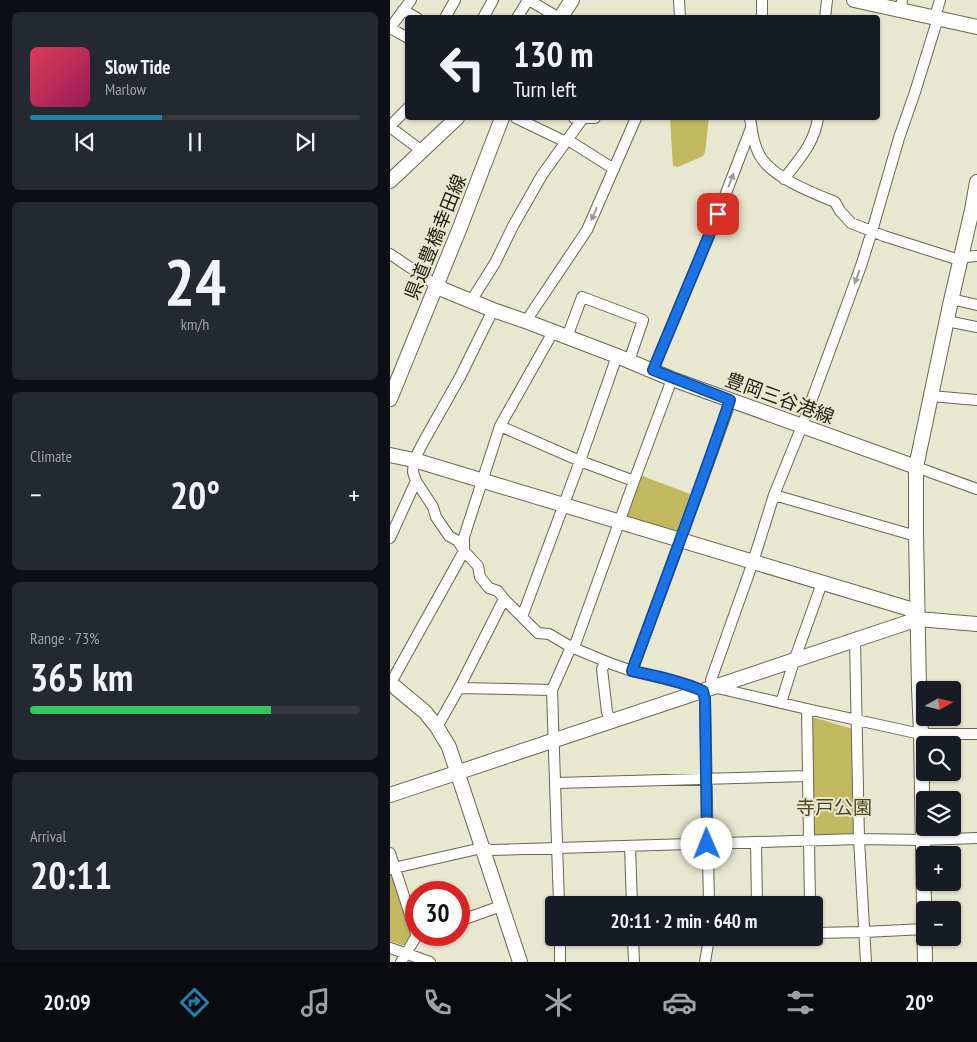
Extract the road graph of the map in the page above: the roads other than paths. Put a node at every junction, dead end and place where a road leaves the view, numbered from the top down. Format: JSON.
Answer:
{"nodes":[{"id":1,"x":411,"y":0,"type":"edge"},
{"id":2,"x":455,"y":0,"type":"edge"},
{"id":3,"x":493,"y":0,"type":"edge"},
{"id":4,"x":528,"y":0,"type":"edge"},
{"id":5,"x":572,"y":0,"type":"edge"},
{"id":6,"x":680,"y":0,"type":"edge"},
{"id":7,"x":762,"y":0,"type":"edge"},
{"id":8,"x":827,"y":0,"type":"edge"},
{"id":9,"x":854,"y":0,"type":"edge"},
{"id":10,"x":940,"y":0,"type":"edge"},
{"id":11,"x":901,"y":5,"type":"edge"},
{"id":12,"x":404,"y":10,"type":"junction"},
{"id":13,"x":412,"y":15,"type":"edge"},
{"id":14,"x":447,"y":15,"type":"edge"},
{"id":15,"x":485,"y":15,"type":"edge"},
{"id":16,"x":519,"y":15,"type":"edge"},
{"id":17,"x":555,"y":15,"type":"edge"},
{"id":18,"x":562,"y":15,"type":"edge"},
{"id":19,"x":680,"y":15,"type":"edge"},
{"id":20,"x":762,"y":15,"type":"edge"},
{"id":21,"x":825,"y":15,"type":"edge"},
{"id":22,"x":936,"y":17,"type":"junction"},
{"id":23,"x":977,"y":27,"type":"edge"},
{"id":24,"x":390,"y":28,"type":"edge"},
{"id":25,"x":405,"y":36,"type":"edge"},
{"id":26,"x":405,"y":111,"type":"edge"},
{"id":27,"x":455,"y":120,"type":"edge"},
{"id":28,"x":501,"y":120,"type":"edge"},
{"id":29,"x":520,"y":120,"type":"edge"},
{"id":30,"x":577,"y":120,"type":"edge"},
{"id":31,"x":635,"y":120,"type":"edge"},
{"id":32,"x":818,"y":120,"type":"edge"},
{"id":33,"x":751,"y":123,"type":"edge"},
{"id":34,"x":390,"y":127,"type":"edge"},
{"id":35,"x":567,"y":141,"type":"junction"},
{"id":36,"x":422,"y":151,"type":"junction"},
{"id":37,"x":614,"y":169,"type":"junction"},
{"id":38,"x":784,"y":179,"type":"junction"},
{"id":39,"x":390,"y":181,"type":"edge"},
{"id":40,"x":977,"y":186,"type":"edge"},
{"id":41,"x":872,"y":231,"type":"junction"},
{"id":42,"x":390,"y":254,"type":"edge"},
{"id":43,"x":977,"y":256,"type":"edge"},
{"id":44,"x":961,"y":259,"type":"junction"},
{"id":45,"x":436,"y":285,"type":"junction"},
{"id":46,"x":951,"y":300,"type":"junction"},
{"id":47,"x":471,"y":301,"type":"junction"},
{"id":48,"x":977,"y":305,"type":"edge"},
{"id":49,"x":493,"y":310,"type":"junction"},
{"id":50,"x":947,"y":321,"type":"junction"},
{"id":51,"x":528,"y":322,"type":"junction"},
{"id":52,"x":977,"y":327,"type":"edge"},
{"id":53,"x":553,"y":332,"type":"junction"},
{"id":54,"x":567,"y":337,"type":"junction"},
{"id":55,"x":623,"y":358,"type":"junction"},
{"id":56,"x":653,"y":370,"type":"junction"},
{"id":57,"x":672,"y":378,"type":"junction"},
{"id":58,"x":931,"y":396,"type":"junction"},
{"id":59,"x":390,"y":398,"type":"edge"},
{"id":60,"x":730,"y":400,"type":"junction"},
{"id":61,"x":977,"y":400,"type":"edge"},
{"id":62,"x":500,"y":426,"type":"junction"},
{"id":63,"x":802,"y":426,"type":"junction"},
{"id":64,"x":390,"y":455,"type":"edge"},
{"id":65,"x":414,"y":460,"type":"junction"},
{"id":66,"x":580,"y":461,"type":"junction"},
{"id":67,"x":916,"y":468,"type":"junction"},
{"id":68,"x":416,"y":481,"type":"junction"},
{"id":69,"x":634,"y":481,"type":"junction"},
{"id":70,"x":482,"y":482,"type":"junction"},
{"id":71,"x":977,"y":490,"type":"edge"},
{"id":72,"x":774,"y":496,"type":"junction"},
{"id":73,"x":563,"y":506,"type":"junction"},
{"id":74,"x":619,"y":522,"type":"junction"},
{"id":75,"x":916,"y":534,"type":"junction"},
{"id":76,"x":390,"y":538,"type":"edge"},
{"id":77,"x":680,"y":540,"type":"junction"},
{"id":78,"x":464,"y":551,"type":"junction"},
{"id":79,"x":753,"y":562,"type":"junction"},
{"id":80,"x":822,"y":582,"type":"junction"},
{"id":81,"x":504,"y":599,"type":"junction"},
{"id":82,"x":522,"y":617,"type":"junction"},
{"id":83,"x":918,"y":619,"type":"junction"},
{"id":84,"x":977,"y":624,"type":"edge"},
{"id":85,"x":855,"y":640,"type":"junction"},
{"id":86,"x":571,"y":647,"type":"junction"},
{"id":87,"x":794,"y":661,"type":"junction"},
{"id":88,"x":606,"y":662,"type":"junction"},
{"id":89,"x":632,"y":671,"type":"junction"},
{"id":90,"x":390,"y":683,"type":"edge"},
{"id":91,"x":459,"y":688,"type":"junction"},
{"id":92,"x":708,"y":689,"type":"junction"},
{"id":93,"x":552,"y":690,"type":"junction"},
{"id":94,"x":781,"y":703,"type":"junction"},
{"id":95,"x":807,"y":710,"type":"junction"},
{"id":96,"x":856,"y":719,"type":"junction"},
{"id":97,"x":611,"y":721,"type":"junction"},
{"id":98,"x":437,"y":727,"type":"junction"},
{"id":99,"x":921,"y":733,"type":"junction"},
{"id":100,"x":977,"y":734,"type":"edge"},
{"id":101,"x":555,"y":740,"type":"junction"},
{"id":102,"x":458,"y":772,"type":"junction"},
{"id":103,"x":808,"y":776,"type":"junction"},
{"id":104,"x":706,"y":778,"type":"junction"},
{"id":105,"x":556,"y":783,"type":"junction"},
{"id":106,"x":390,"y":795,"type":"edge"},
{"id":107,"x":977,"y":838,"type":"edge"},
{"id":108,"x":859,"y":839,"type":"junction"},
{"id":109,"x":922,"y":840,"type":"junction"},
{"id":110,"x":808,"y":841,"type":"junction"},
{"id":111,"x":756,"y":842,"type":"junction"},
{"id":112,"x":707,"y":844,"type":"junction"},
{"id":113,"x":630,"y":846,"type":"junction"},
{"id":114,"x":482,"y":848,"type":"junction"},
{"id":115,"x":558,"y":848,"type":"junction"},
{"id":116,"x":390,"y":853,"type":"edge"},
{"id":117,"x":393,"y":868,"type":"edge"},
{"id":118,"x":559,"y":896,"type":"edge"},
{"id":119,"x":632,"y":896,"type":"edge"},
{"id":120,"x":709,"y":896,"type":"edge"},
{"id":121,"x":758,"y":896,"type":"edge"},
{"id":122,"x":810,"y":896,"type":"edge"},
{"id":123,"x":924,"y":901,"type":"edge"},
{"id":124,"x":405,"y":902,"type":"edge"},
{"id":125,"x":501,"y":906,"type":"junction"},
{"id":126,"x":470,"y":917,"type":"edge"},
{"id":127,"x":916,"y":929,"type":"edge"},
{"id":128,"x":864,"y":932,"type":"junction"},
{"id":129,"x":823,"y":933,"type":"edge"},
{"id":130,"x":410,"y":946,"type":"edge"},
{"id":131,"x":560,"y":946,"type":"edge"},
{"id":132,"x":633,"y":946,"type":"edge"},
{"id":133,"x":708,"y":946,"type":"edge"},
{"id":134,"x":925,"y":946,"type":"edge"},
{"id":135,"x":390,"y":948,"type":"edge"},
{"id":136,"x":403,"y":958,"type":"edge"},
{"id":137,"x":430,"y":962,"type":"edge"},
{"id":138,"x":520,"y":962,"type":"edge"},
{"id":139,"x":560,"y":962,"type":"edge"},
{"id":140,"x":634,"y":962,"type":"edge"},
{"id":141,"x":705,"y":962,"type":"edge"},
{"id":142,"x":866,"y":962,"type":"edge"},
{"id":143,"x":925,"y":962,"type":"edge"}],
"edges":[{"from":1,"to":12,"type":"street"},
{"from":2,"to":14,"type":"street"},
{"from":3,"to":15,"type":"street"},
{"from":4,"to":16,"type":"street"},
{"from":4,"to":17,"type":"street"},
{"from":5,"to":18,"type":"street"},
{"from":6,"to":19,"type":"street"},
{"from":7,"to":20,"type":"street"},
{"from":8,"to":21,"type":"street"},
{"from":9,"to":11,"type":"street"},
{"from":10,"to":22,"type":"street"},
{"from":11,"to":22,"type":"street"},
{"from":12,"to":13,"type":"street"},
{"from":12,"to":24,"type":"street"},
{"from":22,"to":23,"type":"street"},
{"from":22,"to":41,"type":"street"},
{"from":24,"to":25,"type":"street"},
{"from":26,"to":34,"type":"street"},
{"from":27,"to":36,"type":"street"},
{"from":28,"to":45,"type":"street","name":"県道豊橋幸田線"},
{"from":29,"to":35,"type":"street"},
{"from":30,"to":35,"type":"street"},
{"from":31,"to":37,"type":"street"},
{"from":32,"to":38,"type":"street"},
{"from":33,"to":38,"type":"street"},
{"from":56,"to":33,"type":"street","one_way":true},
{"from":34,"to":36,"type":"street"},
{"from":35,"to":37,"type":"street"},
{"from":35,"to":47,"type":"street"},
{"from":36,"to":39,"type":"street"},
{"from":37,"to":51,"type":"street","one_way":true},
{"from":38,"to":41,"type":"street"},
{"from":40,"to":44,"type":"street"},
{"from":41,"to":44,"type":"street"},
{"from":41,"to":63,"type":"street","one_way":true},
{"from":42,"to":45,"type":"street"},
{"from":43,"to":44,"type":"street"},
{"from":44,"to":46,"type":"street"},
{"from":45,"to":47,"type":"street","name":"豊岡三谷港線"},
{"from":45,"to":59,"type":"street","name":"県道豊橋幸田線"},
{"from":46,"to":48,"type":"street"},
{"from":46,"to":50,"type":"street"},
{"from":47,"to":49,"type":"street","name":"豊岡三谷港線"},
{"from":49,"to":51,"type":"street","name":"豊岡三谷港線"},
{"from":49,"to":65,"type":"street"},
{"from":50,"to":52,"type":"street"},
{"from":50,"to":58,"type":"street"},
{"from":51,"to":53,"type":"street","name":"豊岡三谷港線"},
{"from":53,"to":54,"type":"street","name":"豊岡三谷港線"},
{"from":53,"to":62,"type":"street"},
{"from":54,"to":55,"type":"street","name":"豊岡三谷港線"},
{"from":54,"to":55,"type":"street"},
{"from":55,"to":56,"type":"street","name":"豊岡三谷港線"},
{"from":55,"to":66,"type":"street"},
{"from":56,"to":57,"type":"street","name":"豊岡三谷港線"},
{"from":57,"to":60,"type":"street","name":"豊岡三谷港線"},
{"from":57,"to":69,"type":"street"},
{"from":58,"to":61,"type":"street"},
{"from":58,"to":67,"type":"street"},
{"from":60,"to":63,"type":"street","name":"豊岡三谷港線"},
{"from":60,"to":77,"type":"street"},
{"from":62,"to":66,"type":"street"},
{"from":62,"to":70,"type":"street"},
{"from":63,"to":67,"type":"street","name":"豊岡三谷港線"},
{"from":63,"to":72,"type":"street"},
{"from":64,"to":65,"type":"street"},
{"from":65,"to":68,"type":"street"},
{"from":65,"to":70,"type":"street"},
{"from":66,"to":69,"type":"street"},
{"from":66,"to":73,"type":"street"},
{"from":67,"to":71,"type":"street"},
{"from":67,"to":75,"type":"street"},
{"from":68,"to":76,"type":"street"},
{"from":68,"to":78,"type":"street"},
{"from":69,"to":74,"type":"street"},
{"from":70,"to":73,"type":"street"},
{"from":70,"to":78,"type":"street"},
{"from":72,"to":75,"type":"street"},
{"from":72,"to":79,"type":"street"},
{"from":73,"to":74,"type":"street"},
{"from":73,"to":82,"type":"street"},
{"from":74,"to":77,"type":"street"},
{"from":74,"to":86,"type":"street"},
{"from":75,"to":83,"type":"street"},
{"from":77,"to":79,"type":"street"},
{"from":77,"to":89,"type":"street"},
{"from":78,"to":81,"type":"street"},
{"from":78,"to":90,"type":"street"},
{"from":79,"to":80,"type":"street"},
{"from":79,"to":92,"type":"street"},
{"from":80,"to":83,"type":"street"},
{"from":80,"to":87,"type":"street"},
{"from":81,"to":82,"type":"street"},
{"from":81,"to":91,"type":"street"},
{"from":82,"to":86,"type":"street"},
{"from":83,"to":84,"type":"street"},
{"from":83,"to":85,"type":"street"},
{"from":83,"to":99,"type":"street"},
{"from":85,"to":87,"type":"street"},
{"from":85,"to":96,"type":"street"},
{"from":86,"to":88,"type":"street"},
{"from":86,"to":93,"type":"street"},
{"from":87,"to":92,"type":"street"},
{"from":87,"to":94,"type":"street"},
{"from":88,"to":89,"type":"street"},
{"from":88,"to":97,"type":"street"},
{"from":89,"to":92,"type":"street"},
{"from":90,"to":98,"type":"street"},
{"from":91,"to":93,"type":"street"},
{"from":91,"to":98,"type":"street"},
{"from":92,"to":94,"type":"street"},
{"from":92,"to":97,"type":"street"},
{"from":92,"to":104,"type":"street"},
{"from":93,"to":101,"type":"street"},
{"from":94,"to":95,"type":"street"},
{"from":95,"to":96,"type":"street"},
{"from":95,"to":103,"type":"street"},
{"from":96,"to":99,"type":"street"},
{"from":96,"to":108,"type":"street"},
{"from":97,"to":101,"type":"street"},
{"from":98,"to":102,"type":"street"},
{"from":99,"to":100,"type":"street"},
{"from":99,"to":109,"type":"street"},
{"from":101,"to":102,"type":"street"},
{"from":101,"to":105,"type":"street"},
{"from":102,"to":106,"type":"street"},
{"from":102,"to":114,"type":"street"},
{"from":103,"to":104,"type":"street"},
{"from":103,"to":110,"type":"street"},
{"from":104,"to":105,"type":"street"},
{"from":104,"to":112,"type":"street"},
{"from":105,"to":115,"type":"street"},
{"from":107,"to":109,"type":"street"},
{"from":108,"to":109,"type":"street"},
{"from":108,"to":110,"type":"street"},
{"from":108,"to":128,"type":"street"},
{"from":109,"to":123,"type":"street"},
{"from":110,"to":111,"type":"street"},
{"from":110,"to":122,"type":"street"},
{"from":111,"to":112,"type":"street"},
{"from":111,"to":121,"type":"street"},
{"from":112,"to":113,"type":"street"},
{"from":112,"to":120,"type":"street"},
{"from":113,"to":115,"type":"street"},
{"from":113,"to":119,"type":"street"},
{"from":114,"to":115,"type":"street"},
{"from":114,"to":117,"type":"street"},
{"from":114,"to":125,"type":"street"},
{"from":115,"to":118,"type":"street"},
{"from":116,"to":117,"type":"street"},
{"from":117,"to":124,"type":"street"},
{"from":125,"to":126,"type":"street"},
{"from":125,"to":138,"type":"street"},
{"from":127,"to":128,"type":"street"},
{"from":128,"to":129,"type":"street"},
{"from":128,"to":142,"type":"street"},
{"from":130,"to":136,"type":"street"},
{"from":131,"to":139,"type":"street"},
{"from":132,"to":140,"type":"street"},
{"from":133,"to":141,"type":"street"},
{"from":134,"to":143,"type":"street"},
{"from":135,"to":136,"type":"street"},
{"from":136,"to":137,"type":"street"}]}
